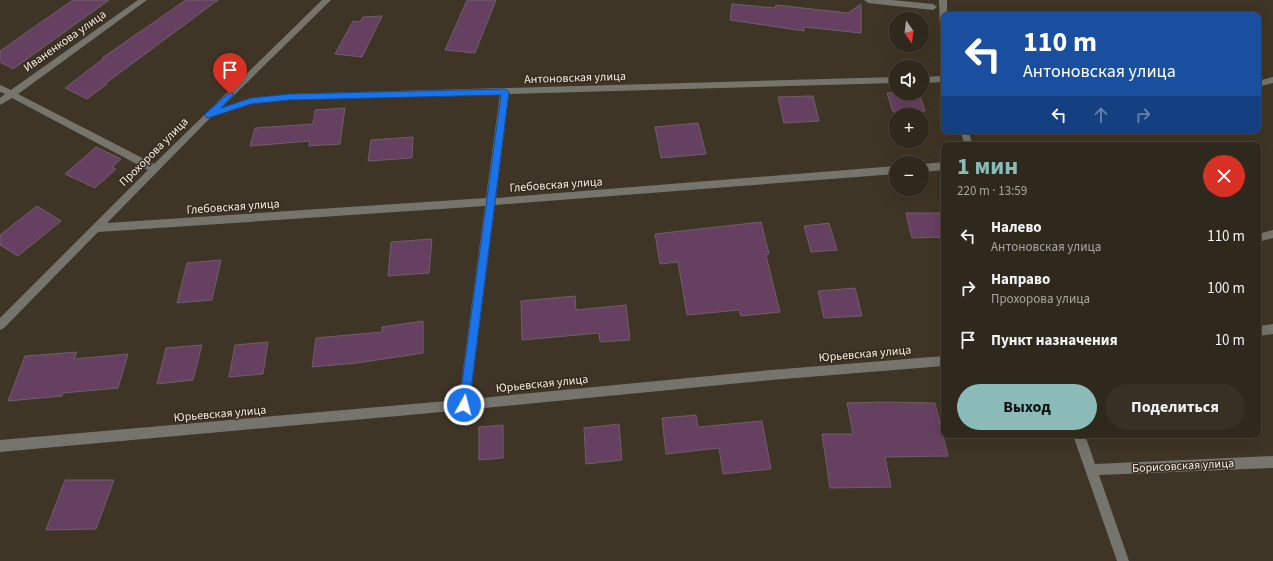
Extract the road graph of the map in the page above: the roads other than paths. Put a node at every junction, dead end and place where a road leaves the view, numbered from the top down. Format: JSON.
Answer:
{"nodes":[{"id":1,"x":143,"y":0,"type":"edge"},
{"id":2,"x":327,"y":0,"type":"edge"},
{"id":3,"x":868,"y":0,"type":"edge"},
{"id":4,"x":943,"y":0,"type":"edge"},
{"id":5,"x":933,"y":7,"type":"dead end"},
{"id":6,"x":943,"y":12,"type":"edge"},
{"id":7,"x":941,"y":79,"type":"edge"},
{"id":8,"x":889,"y":80,"type":"edge"},
{"id":9,"x":929,"y":80,"type":"edge"},
{"id":10,"x":1273,"y":80,"type":"edge"},
{"id":11,"x":1261,"y":83,"type":"edge"},
{"id":12,"x":0,"y":88,"type":"edge"},
{"id":13,"x":505,"y":92,"type":"junction"},
{"id":14,"x":12,"y":94,"type":"junction"},
{"id":15,"x":0,"y":102,"type":"edge"},
{"id":16,"x":208,"y":115,"type":"junction"},
{"id":17,"x":941,"y":166,"type":"edge"},
{"id":18,"x":929,"y":167,"type":"edge"},
{"id":19,"x":155,"y":169,"type":"junction"},
{"id":20,"x":889,"y":171,"type":"edge"},
{"id":21,"x":490,"y":202,"type":"junction"},
{"id":22,"x":98,"y":228,"type":"junction"},
{"id":23,"x":1273,"y":234,"type":"edge"},
{"id":24,"x":1261,"y":237,"type":"edge"},
{"id":25,"x":0,"y":325,"type":"edge"},
{"id":26,"x":1273,"y":329,"type":"edge"},
{"id":27,"x":1261,"y":331,"type":"edge"},
{"id":28,"x":941,"y":361,"type":"edge"},
{"id":29,"x":464,"y":405,"type":"junction"},
{"id":30,"x":1080,"y":438,"type":"edge"},
{"id":31,"x":0,"y":446,"type":"edge"},
{"id":32,"x":1273,"y":462,"type":"edge"},
{"id":33,"x":1092,"y":470,"type":"junction"},
{"id":34,"x":1123,"y":561,"type":"edge"}],
"edges":[{"from":1,"to":14,"type":"street","name":"Иваненкова улица"},
{"from":2,"to":16,"type":"street","name":"Прохорова улица"},
{"from":3,"to":5,"type":"street"},
{"from":4,"to":6,"type":"street"},
{"from":7,"to":9,"type":"street"},
{"from":8,"to":13,"type":"street","name":"Антоновская улица"},
{"from":10,"to":11,"type":"street"},
{"from":12,"to":14,"type":"street"},
{"from":13,"to":16,"type":"street","name":"Антоновская улица"},
{"from":13,"to":21,"type":"street"},
{"from":14,"to":15,"type":"street","name":"Иваненкова улица"},
{"from":14,"to":19,"type":"street"},
{"from":16,"to":19,"type":"street","name":"Прохорова улица"},
{"from":17,"to":18,"type":"street"},
{"from":19,"to":22,"type":"street","name":"Прохорова улица"},
{"from":20,"to":21,"type":"street","name":"Глебовская улица"},
{"from":21,"to":22,"type":"street","name":"Глебовская улица"},
{"from":21,"to":29,"type":"street"},
{"from":22,"to":25,"type":"street","name":"Прохорова улица"},
{"from":23,"to":24,"type":"street"},
{"from":26,"to":27,"type":"street"},
{"from":28,"to":29,"type":"street","name":"Юрьевская улица"},
{"from":29,"to":31,"type":"street","name":"Юрьевская улица"},
{"from":30,"to":33,"type":"street"},
{"from":32,"to":33,"type":"street","name":"Борисовская улица"},
{"from":33,"to":34,"type":"street"}]}
